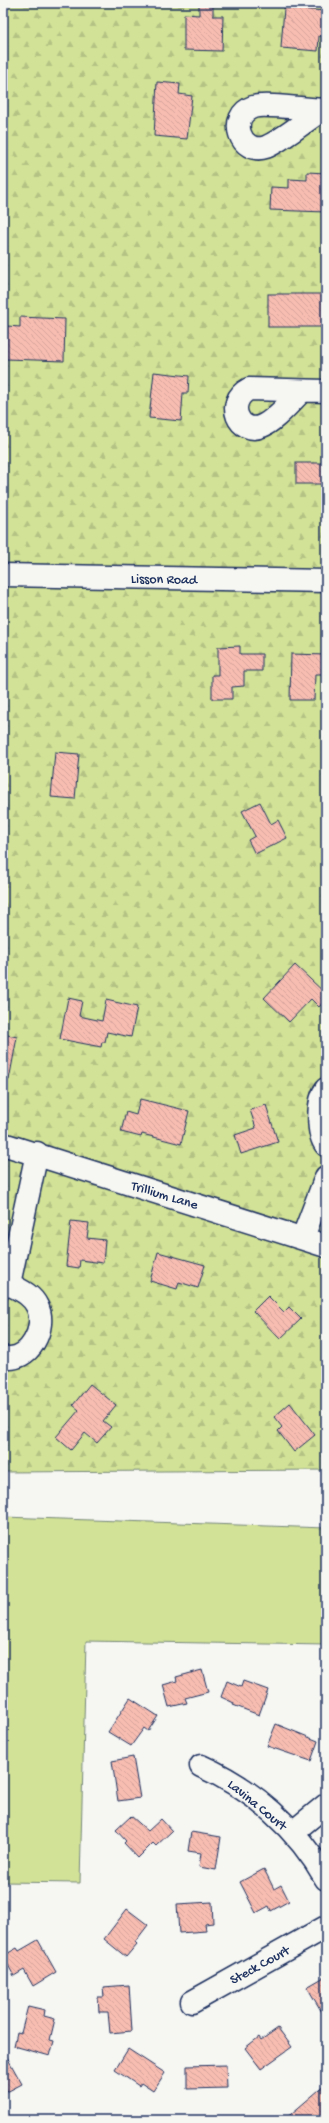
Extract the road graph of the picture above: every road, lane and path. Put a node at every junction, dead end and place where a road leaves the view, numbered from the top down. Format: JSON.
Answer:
{"nodes":[{"id":1,"x":302,"y":391,"type":"dead end"},
{"id":2,"x":326,"y":391,"type":"edge"},
{"id":3,"x":3,"y":575,"type":"edge"},
{"id":4,"x":326,"y":581,"type":"edge"},
{"id":5,"x":326,"y":1089,"type":"edge"},
{"id":6,"x":3,"y":1144,"type":"edge"},
{"id":7,"x":326,"y":1145,"type":"edge"},
{"id":8,"x":37,"y":1153,"type":"junction"},
{"id":9,"x":326,"y":1177,"type":"edge"},
{"id":10,"x":303,"y":1237,"type":"junction"},
{"id":11,"x":326,"y":1246,"type":"edge"},
{"id":12,"x":6,"y":1285,"type":"edge"},
{"id":13,"x":3,"y":1356,"type":"edge"},
{"id":14,"x":201,"y":1766,"type":"dead end"},
{"id":15,"x":326,"y":1805,"type":"edge"},
{"id":16,"x":293,"y":1832,"type":"junction"},
{"id":17,"x":326,"y":1879,"type":"edge"},
{"id":18,"x":326,"y":1926,"type":"edge"},
{"id":19,"x":192,"y":2002,"type":"dead end"}],
"edges":[{"from":1,"to":2,"type":"street"},
{"from":3,"to":4,"type":"street","name":"Lisson Road"},
{"from":5,"to":7,"type":"street"},
{"from":6,"to":8,"type":"street","name":"Trillium Lane"},
{"from":8,"to":10,"type":"street","name":"Trillium Lane"},
{"from":8,"to":12,"type":"street"},
{"from":9,"to":10,"type":"street"},
{"from":10,"to":11,"type":"street","name":"Trillium Lane"},
{"from":12,"to":13,"type":"street"},
{"from":14,"to":16,"type":"street","name":"Lavina Court"},
{"from":15,"to":16,"type":"street"},
{"from":16,"to":17,"type":"street","name":"Lavina Court"},
{"from":18,"to":19,"type":"street","name":"Steck Court"}]}
